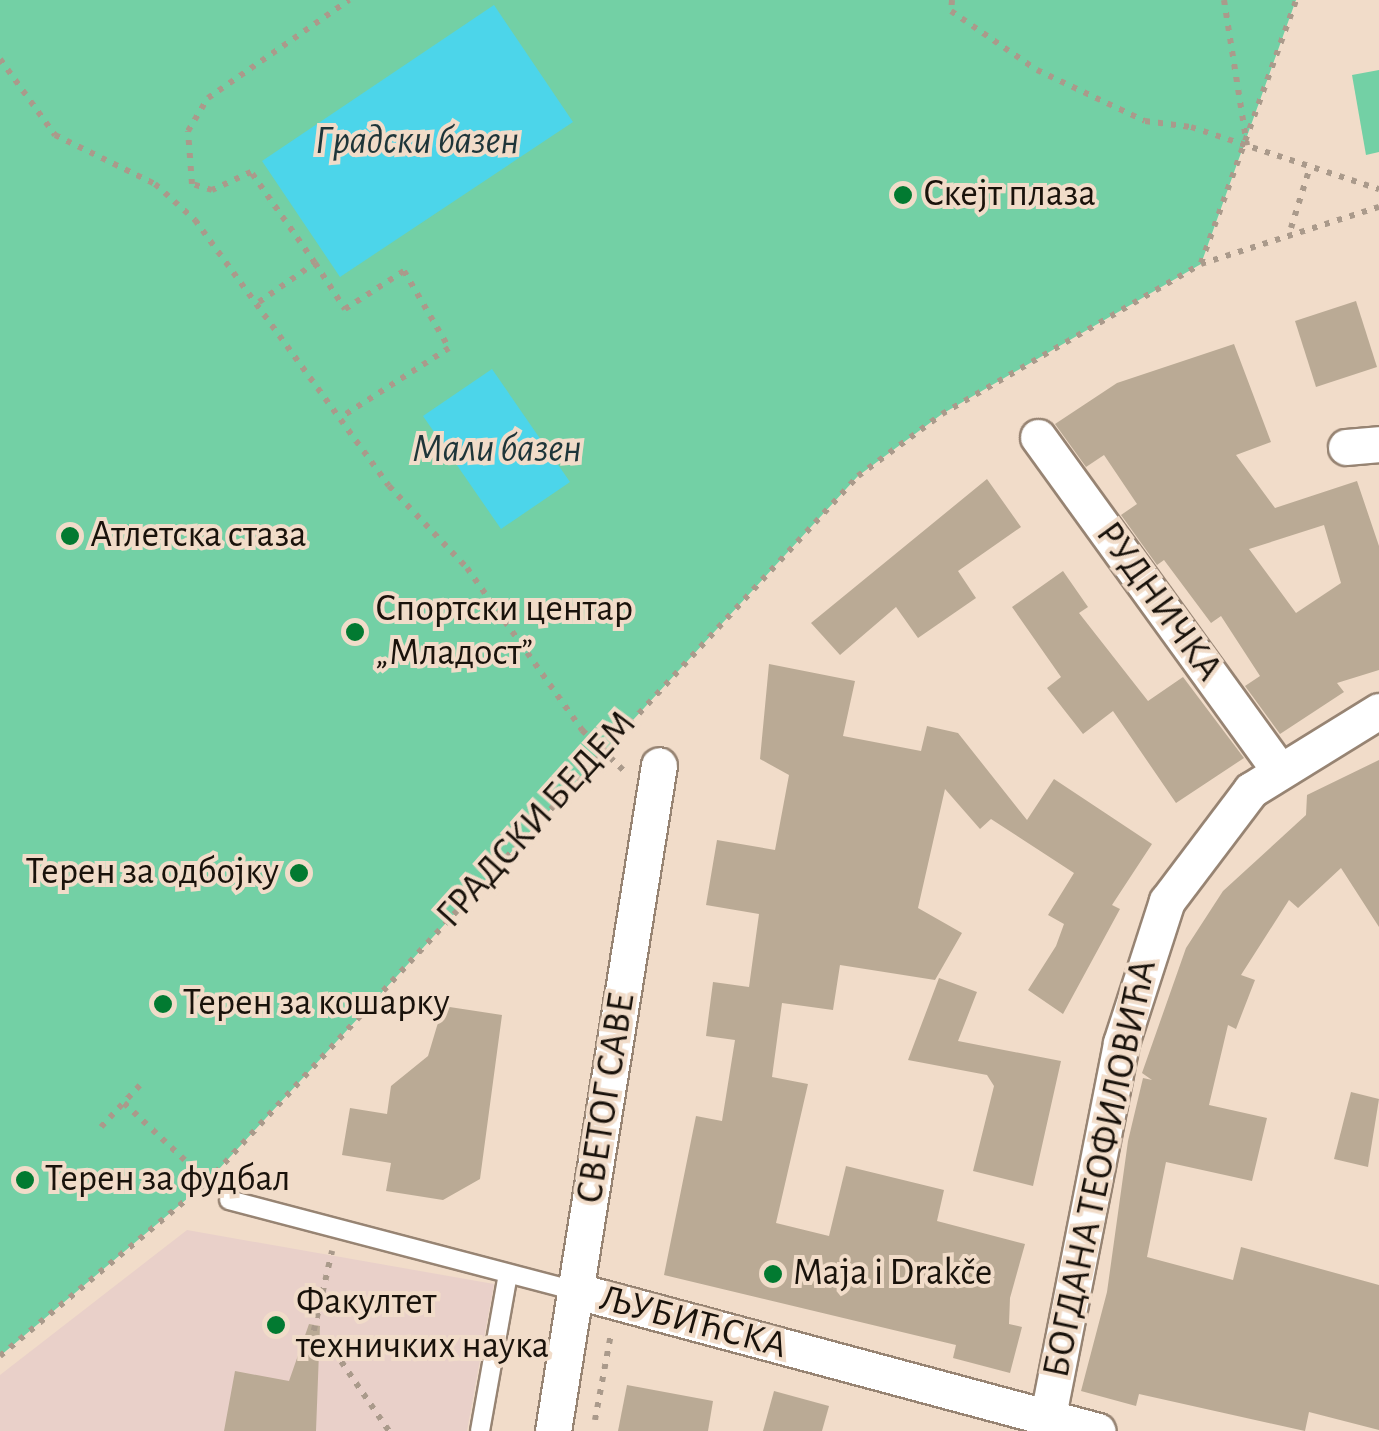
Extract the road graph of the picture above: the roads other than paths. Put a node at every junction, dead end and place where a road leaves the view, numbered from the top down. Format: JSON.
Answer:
{"nodes":[{"id":1,"x":1038,"y":437,"type":"dead end"},
{"id":2,"x":1379,"y":711,"type":"edge"},
{"id":3,"x":1278,"y":768,"type":"junction"},
{"id":4,"x":643,"y":770,"type":"road end"},
{"id":5,"x":229,"y":1200,"type":"dead end"},
{"id":6,"x":508,"y":1274,"type":"junction"},
{"id":7,"x":577,"y":1291,"type":"junction"},
{"id":8,"x":1046,"y":1425,"type":"edge"},
{"id":9,"x":480,"y":1431,"type":"edge"},
{"id":10,"x":552,"y":1431,"type":"edge"},
{"id":11,"x":1098,"y":1431,"type":"edge"}],
"edges":[{"from":1,"to":3,"type":"street","name":"РУДНИЧКА"},
{"from":2,"to":3,"type":"street","name":"БОГДАНА ТЕОФИЛОВИЋА"},
{"from":3,"to":8,"type":"street","name":"БОГДАНА ТЕОФИЛОВИЋА"},
{"from":4,"to":7,"type":"street","name":"СВЕТОГ САВЕ"},
{"from":5,"to":6,"type":"lane","name":"ЉУБИЋСКА"},
{"from":6,"to":7,"type":"lane","name":"ЉУБИЋСКА"},
{"from":6,"to":9,"type":"lane"},
{"from":7,"to":8,"type":"street","name":"ЉУБИЋСКА"},
{"from":7,"to":10,"type":"street","name":"СВЕТОГ САВЕ"},
{"from":8,"to":11,"type":"street","name":"ЉУБИЋСКА"}]}
